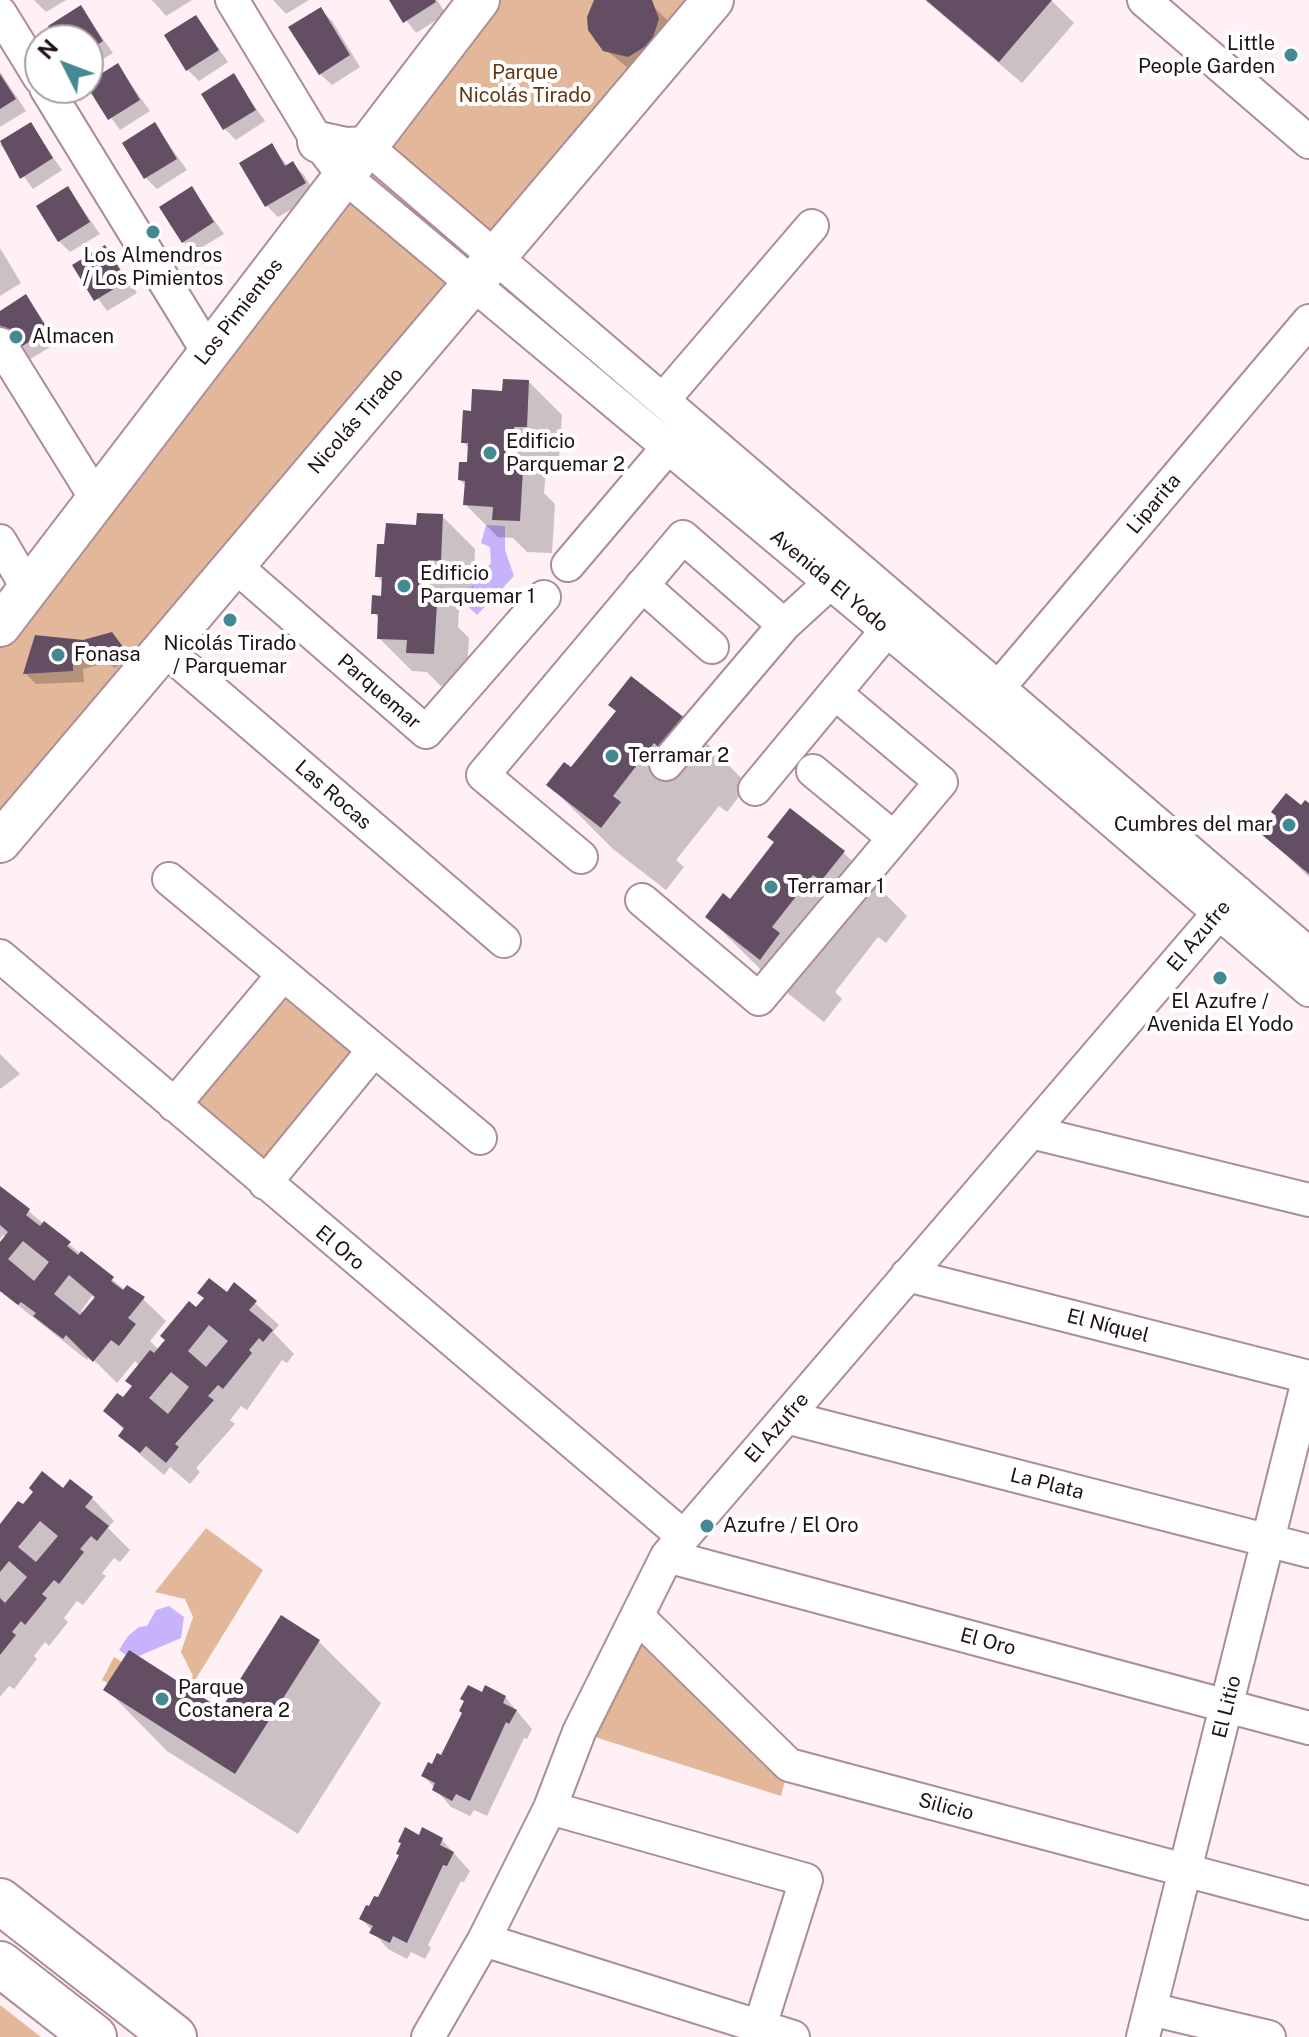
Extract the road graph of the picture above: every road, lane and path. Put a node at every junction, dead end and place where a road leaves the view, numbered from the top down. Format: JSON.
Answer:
{"nodes":[{"id":1,"x":232,"y":0,"type":"edge"},
{"id":2,"x":713,"y":0,"type":"edge"},
{"id":3,"x":1144,"y":0,"type":"edge"},
{"id":4,"x":470,"y":5,"type":"edge"},
{"id":5,"x":0,"y":13,"type":"edge"},
{"id":6,"x":24,"y":52,"type":"edge"},
{"id":7,"x":56,"y":104,"type":"edge"},
{"id":8,"x":318,"y":142,"type":"joint"},
{"id":9,"x":1309,"y":142,"type":"edge"},
{"id":10,"x":356,"y":162,"type":"junction"},
{"id":11,"x":812,"y":226,"type":"dead end"},
{"id":12,"x":485,"y":271,"type":"junction"},
{"id":13,"x":1309,"y":321,"type":"edge"},
{"id":14,"x":0,"y":344,"type":"edge"},
{"id":15,"x":208,"y":352,"type":"junction"},
{"id":16,"x":663,"y":400,"type":"junction"},
{"id":17,"x":669,"y":446,"type":"junction"},
{"id":18,"x":97,"y":500,"type":"junction"},
{"id":19,"x":0,"y":541,"type":"edge"},
{"id":20,"x":233,"y":564,"type":"junction"},
{"id":21,"x":568,"y":565,"type":"dead end"},
{"id":22,"x":831,"y":582,"type":"junction"},
{"id":23,"x":642,"y":585,"type":"junction"},
{"id":24,"x":28,"y":589,"type":"junction"},
{"id":25,"x":544,"y":597,"type":"dead end"},
{"id":26,"x":784,"y":625,"type":"junction"},
{"id":27,"x":0,"y":626,"type":"edge"},
{"id":28,"x":887,"y":630,"type":"junction"},
{"id":29,"x":712,"y":647,"type":"dead end"},
{"id":30,"x":163,"y":648,"type":"junction"},
{"id":31,"x":999,"y":687,"type":"junction"},
{"id":32,"x":835,"y":693,"type":"junction"},
{"id":33,"x":666,"y":764,"type":"dead end"},
{"id":34,"x":813,"y":771,"type":"dead end"},
{"id":35,"x":755,"y":789,"type":"dead end"},
{"id":36,"x":894,"y":838,"type":"junction"},
{"id":37,"x":0,"y":842,"type":"edge"},
{"id":38,"x":581,"y":857,"type":"dead end"},
{"id":39,"x":169,"y":879,"type":"dead end"},
{"id":40,"x":642,"y":900,"type":"dead end"},
{"id":41,"x":1229,"y":902,"type":"junction"},
{"id":42,"x":504,"y":941,"type":"dead end"},
{"id":43,"x":1309,"y":954,"type":"edge"},
{"id":44,"x":0,"y":956,"type":"edge"},
{"id":45,"x":283,"y":975,"type":"junction"},
{"id":46,"x":1309,"y":990,"type":"edge"},
{"id":47,"x":373,"y":1051,"type":"junction"},
{"id":48,"x":174,"y":1105,"type":"junction"},
{"id":49,"x":1031,"y":1132,"type":"junction"},
{"id":50,"x":480,"y":1138,"type":"dead end"},
{"id":51,"x":265,"y":1183,"type":"junction"},
{"id":52,"x":1309,"y":1200,"type":"edge"},
{"id":53,"x":907,"y":1275,"type":"junction"},
{"id":54,"x":1309,"y":1377,"type":"edge"},
{"id":55,"x":786,"y":1417,"type":"junction"},
{"id":56,"x":1268,"y":1541,"type":"junction"},
{"id":57,"x":675,"y":1546,"type":"junction"},
{"id":58,"x":1309,"y":1551,"type":"edge"},
{"id":59,"x":637,"y":1616,"type":"junction"},
{"id":60,"x":1227,"y":1706,"type":"junction"},
{"id":61,"x":1309,"y":1728,"type":"edge"},
{"id":62,"x":550,"y":1808,"type":"junction"},
{"id":63,"x":1186,"y":1871,"type":"junction"},
{"id":64,"x":0,"y":1901,"type":"edge"},
{"id":65,"x":1309,"y":1903,"type":"edge"},
{"id":66,"x":484,"y":1940,"type":"junction"},
{"id":67,"x":0,"y":1964,"type":"edge"},
{"id":68,"x":1147,"y":2023,"type":"edge"},
{"id":69,"x":760,"y":2026,"type":"junction"},
{"id":70,"x":434,"y":2031,"type":"edge"},
{"id":71,"x":94,"y":2037,"type":"edge"},
{"id":72,"x":174,"y":2037,"type":"edge"},
{"id":73,"x":793,"y":2037,"type":"edge"},
{"id":74,"x":1269,"y":2037,"type":"edge"}],
"edges":[{"from":1,"to":8,"type":"street"},
{"from":2,"to":12,"type":"main road","name":"Nicolás Tirado"},
{"from":3,"to":9,"type":"street"},
{"from":4,"to":10,"type":"main road","name":"Los Pimientos"},
{"from":5,"to":6,"type":"street"},
{"from":7,"to":15,"type":"street"},
{"from":8,"to":10,"type":"main road"},
{"from":10,"to":12,"type":"street","name":"Avenida El Yodo"},
{"from":10,"to":15,"type":"main road","name":"Los Pimientos"},
{"from":11,"to":16,"type":"street"},
{"from":12,"to":16,"type":"street","name":"Avenida El Yodo"},
{"from":12,"to":17,"type":"street","name":"Avenida El Yodo"},
{"from":12,"to":20,"type":"main road","name":"Nicolás Tirado"},
{"from":13,"to":31,"type":"street","name":"Liparita"},
{"from":14,"to":18,"type":"street"},
{"from":15,"to":18,"type":"main road","name":"Los Pimientos"},
{"from":16,"to":31,"type":"street","name":"Avenida El Yodo"},
{"from":17,"to":21,"type":"street"},
{"from":17,"to":22,"type":"street","name":"Avenida El Yodo"},
{"from":18,"to":24,"type":"main road","name":"Los Pimientos"},
{"from":19,"to":24,"type":"street"},
{"from":20,"to":25,"type":"street","name":"Parquemar"},
{"from":20,"to":30,"type":"main road","name":"Nicolás Tirado"},
{"from":22,"to":26,"type":"street"},
{"from":22,"to":28,"type":"street","name":"Avenida El Yodo"},
{"from":23,"to":26,"type":"street"},
{"from":23,"to":29,"type":"street"},
{"from":23,"to":38,"type":"street"},
{"from":24,"to":27,"type":"main road","name":"Los Pimientos"},
{"from":26,"to":33,"type":"street"},
{"from":28,"to":32,"type":"street"},
{"from":28,"to":41,"type":"street","name":"Avenida El Yodo"},
{"from":30,"to":37,"type":"main road","name":"Nicolás Tirado"},
{"from":30,"to":42,"type":"street","name":"Las Rocas"},
{"from":31,"to":41,"type":"street","name":"Avenida El Yodo"},
{"from":32,"to":35,"type":"street"},
{"from":32,"to":36,"type":"street"},
{"from":34,"to":36,"type":"street"},
{"from":36,"to":40,"type":"street"},
{"from":39,"to":45,"type":"street"},
{"from":41,"to":43,"type":"street","name":"Avenida El Yodo"},
{"from":41,"to":46,"type":"street","name":"Avenida El Yodo"},
{"from":41,"to":49,"type":"street","name":"El Azufre"},
{"from":44,"to":48,"type":"street","name":"El Oro"},
{"from":45,"to":47,"type":"street"},
{"from":45,"to":48,"type":"street"},
{"from":47,"to":50,"type":"street"},
{"from":47,"to":51,"type":"street"},
{"from":48,"to":51,"type":"street","name":"El Oro"},
{"from":49,"to":52,"type":"street"},
{"from":49,"to":53,"type":"street","name":"El Azufre"},
{"from":51,"to":57,"type":"street","name":"El Oro"},
{"from":53,"to":54,"type":"street","name":"El Níquel"},
{"from":53,"to":55,"type":"street","name":"El Azufre"},
{"from":54,"to":56,"type":"street","name":"El Litio"},
{"from":55,"to":56,"type":"street","name":"La Plata"},
{"from":55,"to":57,"type":"street","name":"El Azufre"},
{"from":56,"to":58,"type":"street","name":"La Plata"},
{"from":56,"to":60,"type":"street","name":"El Litio"},
{"from":57,"to":59,"type":"street","name":"El Azufre"},
{"from":57,"to":60,"type":"street","name":"El Oro"},
{"from":59,"to":62,"type":"street","name":"El Azufre"},
{"from":59,"to":63,"type":"street","name":"Silicio"},
{"from":60,"to":61,"type":"street","name":"El Oro"},
{"from":60,"to":63,"type":"street","name":"El Litio"},
{"from":62,"to":66,"type":"street","name":"El Azufre"},
{"from":62,"to":69,"type":"street"},
{"from":63,"to":65,"type":"street","name":"Silicio"},
{"from":63,"to":68,"type":"street","name":"El Litio"},
{"from":64,"to":72,"type":"highway"},
{"from":66,"to":69,"type":"street"},
{"from":66,"to":70,"type":"street","name":"El Azufre"},
{"from":67,"to":71,"type":"highway"},
{"from":68,"to":74,"type":"street"},
{"from":69,"to":73,"type":"street"}]}
